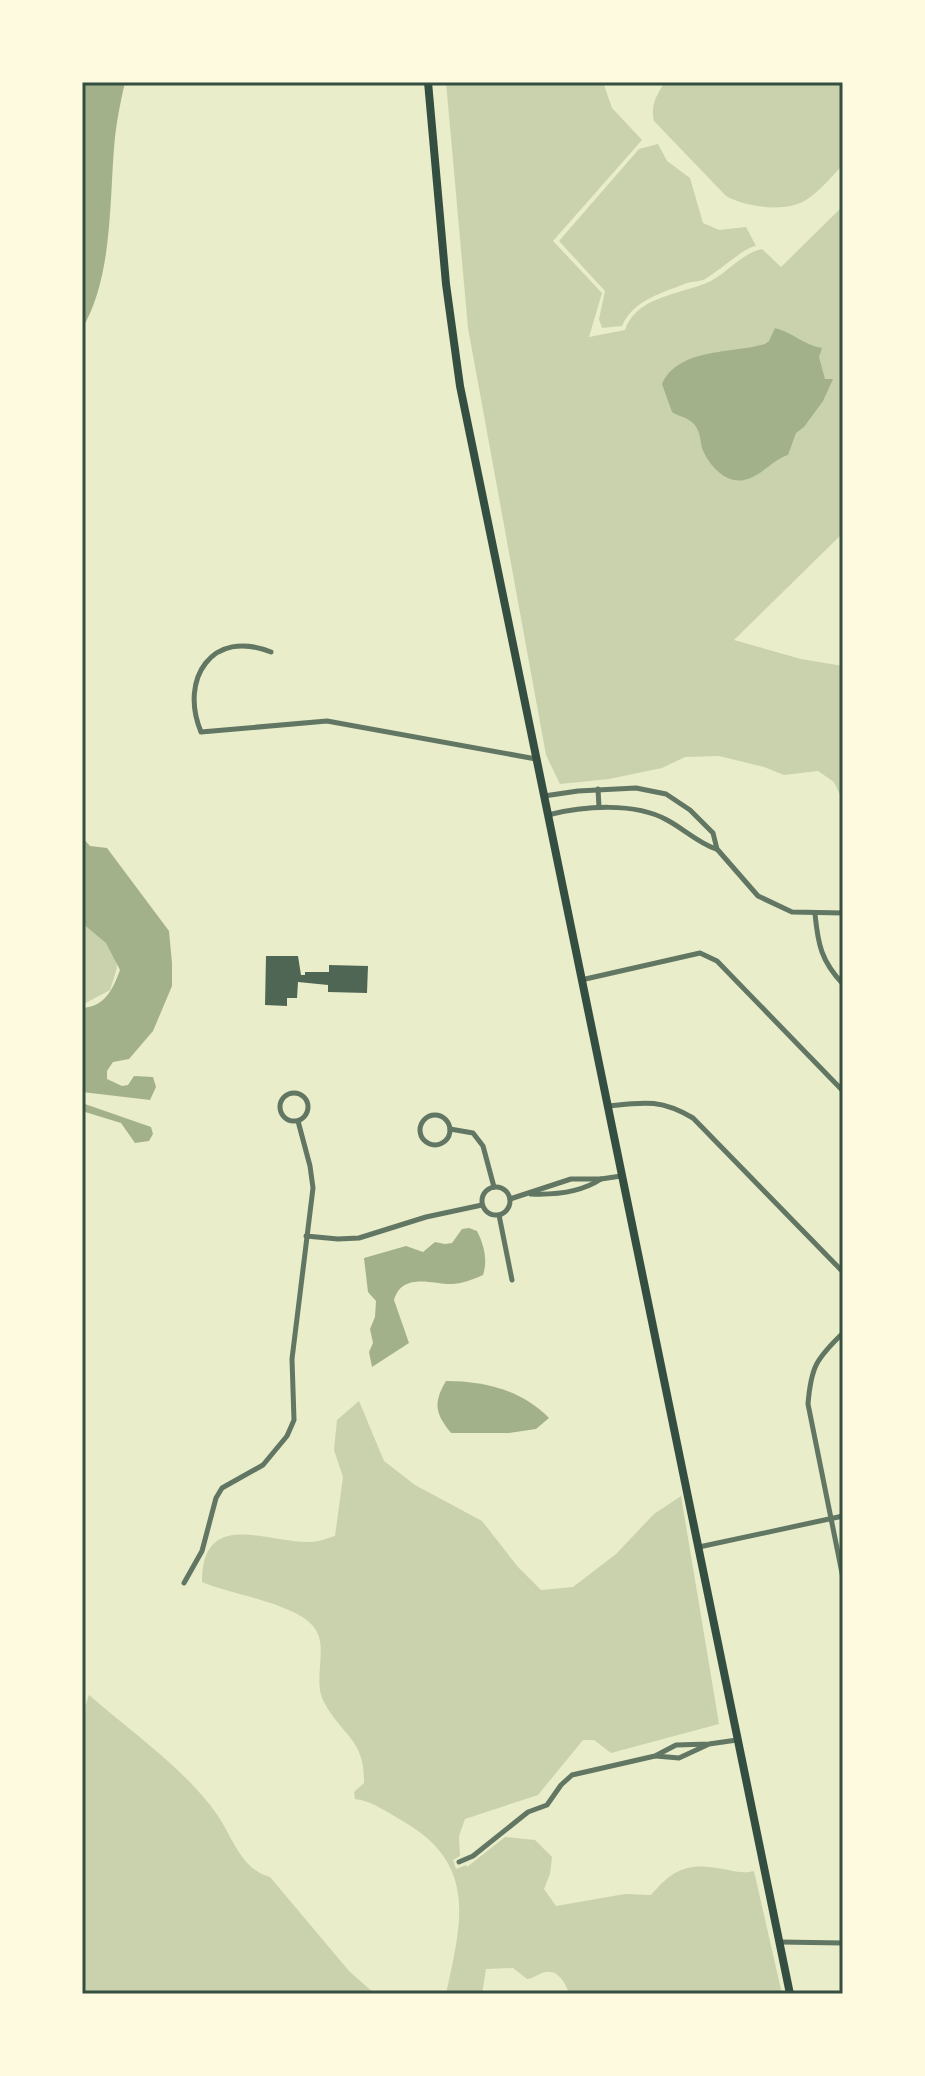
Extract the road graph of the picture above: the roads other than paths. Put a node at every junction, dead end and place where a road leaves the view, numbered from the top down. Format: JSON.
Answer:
{"nodes":[{"id":1,"x":428,"y":82,"type":"edge"},
{"id":2,"x":271,"y":652,"type":"dead end"},
{"id":3,"x":536,"y":759,"type":"junction"},
{"id":4,"x":598,"y":789,"type":"junction"},
{"id":5,"x":544,"y":796,"type":"junction"},
{"id":6,"x":599,"y":807,"type":"junction"},
{"id":7,"x":548,"y":815,"type":"junction"},
{"id":8,"x":717,"y":849,"type":"junction"},
{"id":9,"x":843,"y":913,"type":"edge"},
{"id":10,"x":815,"y":914,"type":"junction"},
{"id":11,"x":581,"y":980,"type":"junction"},
{"id":12,"x":843,"y":984,"type":"edge"},
{"id":13,"x":843,"y":1091,"type":"edge"},
{"id":14,"x":608,"y":1106,"type":"junction"},
{"id":15,"x":298,"y":1121,"type":"junction"},
{"id":16,"x":450,"y":1129,"type":"junction"},
{"id":17,"x":622,"y":1175,"type":"junction"},
{"id":18,"x":581,"y":1178,"type":"junction"},
{"id":19,"x":601,"y":1179,"type":"junction"},
{"id":20,"x":559,"y":1182,"type":"junction"},
{"id":21,"x":494,"y":1187,"type":"junction"},
{"id":22,"x":584,"y":1188,"type":"junction"},
{"id":23,"x":562,"y":1193,"type":"junction"},
{"id":24,"x":530,"y":1194,"type":"junction"},
{"id":25,"x":510,"y":1199,"type":"junction"},
{"id":26,"x":482,"y":1205,"type":"junction"},
{"id":27,"x":499,"y":1215,"type":"junction"},
{"id":28,"x":306,"y":1236,"type":"junction"},
{"id":29,"x":843,"y":1272,"type":"edge"},
{"id":30,"x":512,"y":1280,"type":"dead end"},
{"id":31,"x":843,"y":1333,"type":"edge"},
{"id":32,"x":843,"y":1516,"type":"edge"},
{"id":33,"x":830,"y":1518,"type":"junction"},
{"id":34,"x":698,"y":1547,"type":"junction"},
{"id":35,"x":843,"y":1578,"type":"edge"},
{"id":36,"x":184,"y":1583,"type":"dead end"},
{"id":37,"x":737,"y":1740,"type":"junction"},
{"id":38,"x":709,"y":1744,"type":"junction"},
{"id":39,"x":655,"y":1756,"type":"junction"},
{"id":40,"x":459,"y":1862,"type":"dead end"},
{"id":41,"x":779,"y":1942,"type":"junction"},
{"id":42,"x":843,"y":1943,"type":"edge"},
{"id":43,"x":790,"y":1994,"type":"edge"}],
"edges":[{"from":1,"to":3,"type":"main road"},
{"from":2,"to":3,"type":"street"},
{"from":3,"to":5,"type":"main road"},
{"from":4,"to":5,"type":"street"},
{"from":4,"to":6,"type":"street"},
{"from":4,"to":8,"type":"street"},
{"from":5,"to":7,"type":"main road"},
{"from":6,"to":7,"type":"street"},
{"from":6,"to":8,"type":"street"},
{"from":7,"to":11,"type":"main road"},
{"from":8,"to":10,"type":"street"},
{"from":9,"to":10,"type":"street"},
{"from":10,"to":12,"type":"street"},
{"from":11,"to":13,"type":"street"},
{"from":11,"to":14,"type":"main road"},
{"from":14,"to":17,"type":"main road"},
{"from":14,"to":29,"type":"street"},
{"from":15,"to":15,"type":"street"},
{"from":15,"to":28,"type":"street"},
{"from":16,"to":16,"type":"street"},
{"from":16,"to":21,"type":"street"},
{"from":17,"to":19,"type":"street"},
{"from":17,"to":34,"type":"main road"},
{"from":18,"to":19,"type":"street"},
{"from":18,"to":20,"type":"street"},
{"from":18,"to":22,"type":"street"},
{"from":19,"to":22,"type":"street"},
{"from":20,"to":23,"type":"street"},
{"from":20,"to":24,"type":"street"},
{"from":21,"to":25,"type":"street"},
{"from":21,"to":26,"type":"street"},
{"from":22,"to":23,"type":"street"},
{"from":23,"to":24,"type":"street"},
{"from":24,"to":25,"type":"street"},
{"from":25,"to":27,"type":"street"},
{"from":26,"to":27,"type":"street"},
{"from":26,"to":28,"type":"street"},
{"from":27,"to":30,"type":"street"},
{"from":28,"to":36,"type":"street"},
{"from":31,"to":33,"type":"street"},
{"from":32,"to":33,"type":"street"},
{"from":33,"to":34,"type":"street"},
{"from":33,"to":35,"type":"street"},
{"from":34,"to":37,"type":"main road"},
{"from":37,"to":38,"type":"street"},
{"from":37,"to":41,"type":"main road"},
{"from":38,"to":39,"type":"street"},
{"from":38,"to":39,"type":"street"},
{"from":39,"to":40,"type":"street"},
{"from":41,"to":42,"type":"street"},
{"from":41,"to":43,"type":"main road"}]}
